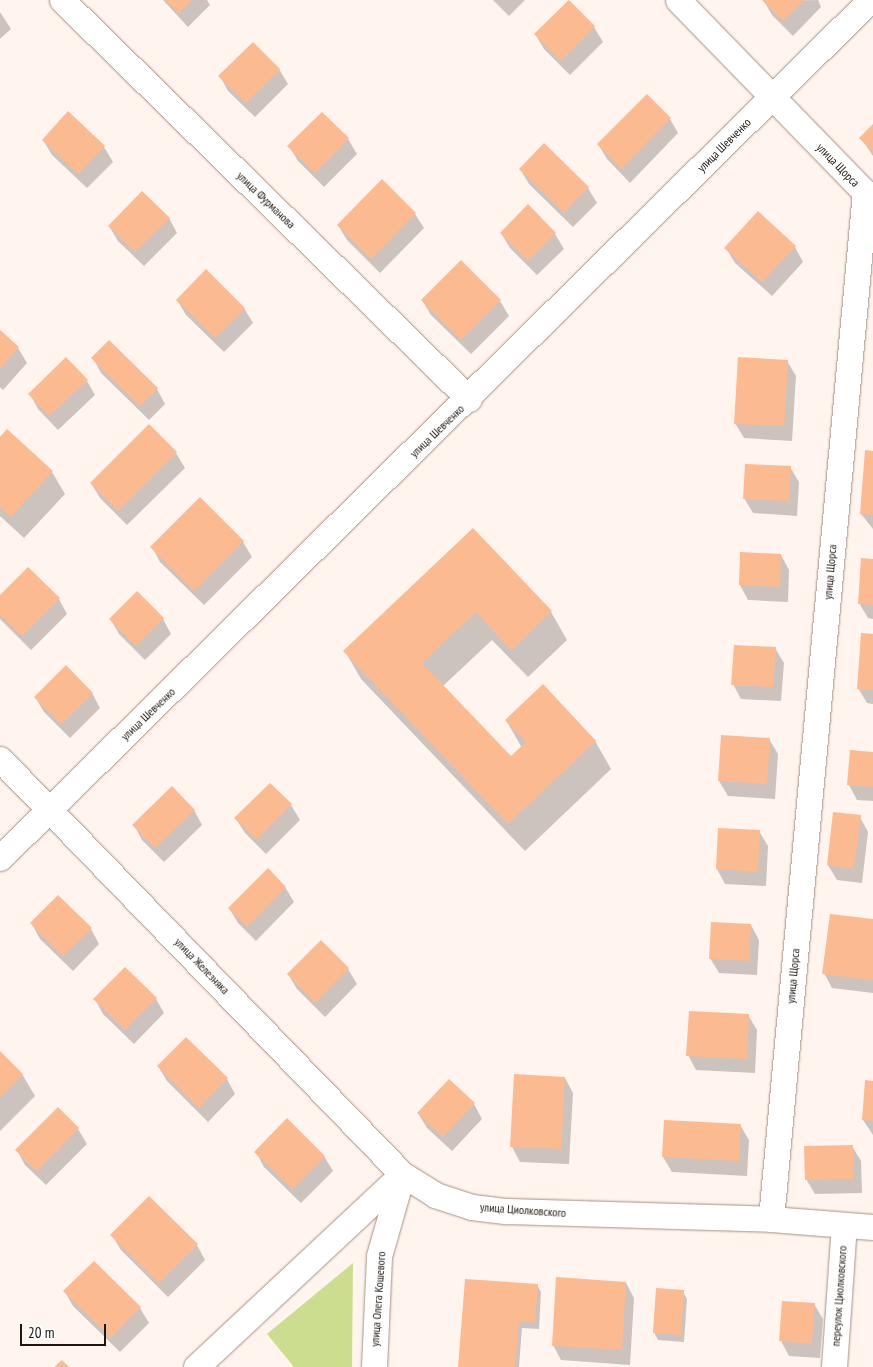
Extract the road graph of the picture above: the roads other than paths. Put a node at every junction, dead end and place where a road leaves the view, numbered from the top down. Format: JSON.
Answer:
{"nodes":[{"id":1,"x":62,"y":0,"type":"edge"},
{"id":2,"x":678,"y":0,"type":"edge"},
{"id":3,"x":870,"y":0,"type":"edge"},
{"id":4,"x":773,"y":96,"type":"junction"},
{"id":5,"x":469,"y":399,"type":"junction"},
{"id":6,"x":0,"y":759,"type":"edge"},
{"id":7,"x":51,"y":809,"type":"junction"},
{"id":8,"x":0,"y":858,"type":"edge"},
{"id":9,"x":402,"y":1174,"type":"junction"},
{"id":10,"x":770,"y":1219,"type":"junction"},
{"id":11,"x":844,"y":1225,"type":"junction"},
{"id":12,"x":873,"y":1227,"type":"edge"},
{"id":13,"x":196,"y":1367,"type":"edge"},
{"id":14,"x":374,"y":1367,"type":"edge"},
{"id":15,"x":834,"y":1367,"type":"edge"}],
"edges":[{"from":1,"to":5,"type":"street","name":"улица Фурманова"},
{"from":2,"to":4,"type":"street","name":"улица Щорса"},
{"from":3,"to":4,"type":"street","name":"улица Шевченко"},
{"from":4,"to":5,"type":"street","name":"улица Шевченко"},
{"from":4,"to":10,"type":"street","name":"улица Щорса"},
{"from":5,"to":7,"type":"street","name":"улица Шевченко"},
{"from":6,"to":7,"type":"street","name":"улица Железняка"},
{"from":7,"to":8,"type":"street","name":"улица Шевченко"},
{"from":7,"to":9,"type":"street","name":"улица Железняка"},
{"from":9,"to":10,"type":"street","name":"улица Циолковского"},
{"from":9,"to":13,"type":"street"},
{"from":9,"to":14,"type":"street","name":"улица Олега Кошевого"},
{"from":10,"to":11,"type":"street","name":"улица Циолковского"},
{"from":11,"to":12,"type":"street","name":"улица Циолковского"},
{"from":11,"to":15,"type":"street","name":"переулок Циолковского"}]}
